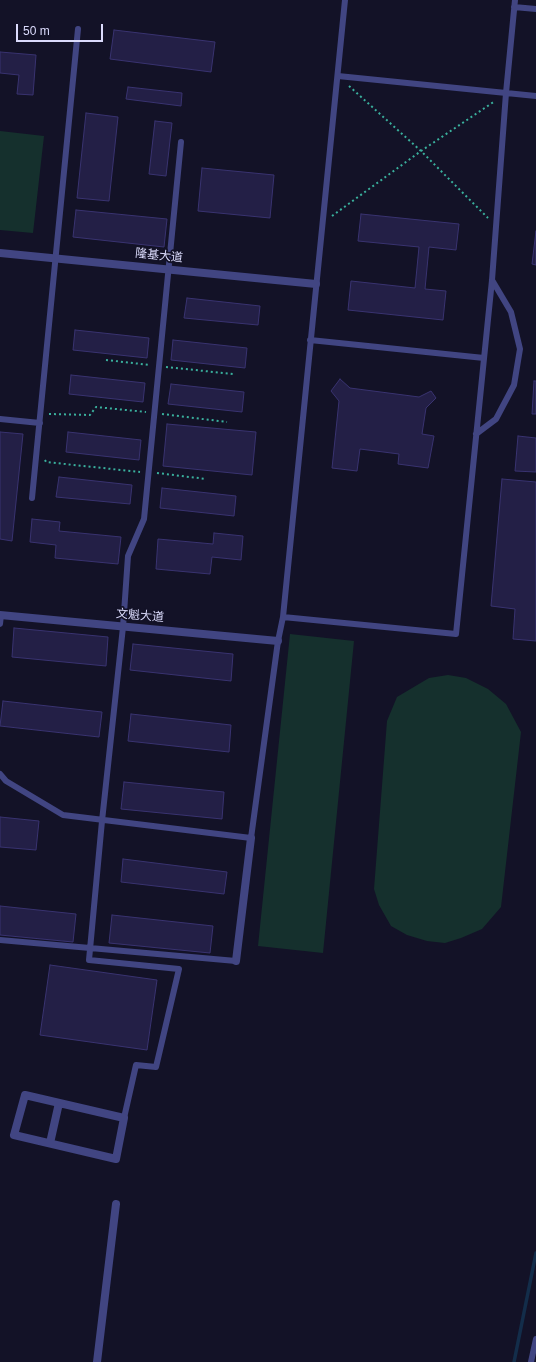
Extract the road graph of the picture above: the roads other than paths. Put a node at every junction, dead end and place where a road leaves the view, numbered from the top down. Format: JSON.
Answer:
{"nodes":[{"id":1,"x":346,"y":0,"type":"edge"},
{"id":2,"x":515,"y":3,"type":"edge"},
{"id":3,"x":536,"y":9,"type":"edge"},
{"id":4,"x":78,"y":29,"type":"dead end"},
{"id":5,"x":338,"y":76,"type":"junction"},
{"id":6,"x":506,"y":93,"type":"junction"},
{"id":7,"x":536,"y":96,"type":"edge"},
{"id":8,"x":181,"y":142,"type":"dead end"},
{"id":9,"x":0,"y":253,"type":"edge"},
{"id":10,"x":56,"y":258,"type":"junction"},
{"id":11,"x":168,"y":269,"type":"junction"},
{"id":12,"x":492,"y":280,"type":"junction"},
{"id":13,"x":316,"y":284,"type":"junction"},
{"id":14,"x":310,"y":340,"type":"junction"},
{"id":15,"x":484,"y":358,"type":"junction"},
{"id":16,"x":0,"y":419,"type":"edge"},
{"id":17,"x":40,"y":423,"type":"junction"},
{"id":18,"x":476,"y":434,"type":"junction"},
{"id":19,"x":32,"y":498,"type":"dead end"},
{"id":20,"x":0,"y":615,"type":"edge"},
{"id":21,"x":283,"y":617,"type":"junction"},
{"id":22,"x":0,"y":624,"type":"edge"},
{"id":23,"x":123,"y":627,"type":"junction"},
{"id":24,"x":278,"y":641,"type":"junction"},
{"id":25,"x":0,"y":774,"type":"edge"},
{"id":26,"x":102,"y":821,"type":"junction"},
{"id":27,"x":251,"y":838,"type":"junction"},
{"id":28,"x":0,"y":940,"type":"edge"},
{"id":29,"x":90,"y":948,"type":"junction"},
{"id":30,"x":236,"y":961,"type":"joint"},
{"id":31,"x":59,"y":1103,"type":"junction"},
{"id":32,"x":124,"y":1118,"type":"junction"},
{"id":33,"x":50,"y":1143,"type":"junction"},
{"id":34,"x":116,"y":1204,"type":"dead end"},
{"id":35,"x":536,"y":1339,"type":"edge"},
{"id":36,"x":97,"y":1362,"type":"edge"},
{"id":37,"x":531,"y":1362,"type":"edge"}],
"edges":[{"from":1,"to":5,"type":"lane"},
{"from":2,"to":3,"type":"lane"},
{"from":2,"to":6,"type":"lane"},
{"from":4,"to":10,"type":"lane"},
{"from":5,"to":6,"type":"lane"},
{"from":5,"to":13,"type":"lane"},
{"from":6,"to":7,"type":"lane"},
{"from":6,"to":12,"type":"lane"},
{"from":8,"to":11,"type":"lane"},
{"from":9,"to":10,"type":"street","name":"隆基大道"},
{"from":10,"to":11,"type":"street","name":"隆基大道"},
{"from":10,"to":17,"type":"lane"},
{"from":11,"to":13,"type":"street","name":"隆基大道"},
{"from":11,"to":23,"type":"lane"},
{"from":12,"to":15,"type":"lane"},
{"from":12,"to":18,"type":"lane"},
{"from":13,"to":14,"type":"lane"},
{"from":14,"to":15,"type":"lane"},
{"from":14,"to":21,"type":"lane"},
{"from":15,"to":18,"type":"lane"},
{"from":16,"to":17,"type":"lane"},
{"from":17,"to":19,"type":"lane"},
{"from":18,"to":21,"type":"lane"},
{"from":20,"to":22,"type":"lane"},
{"from":20,"to":23,"type":"street","name":"文魁大道"},
{"from":21,"to":24,"type":"lane"},
{"from":23,"to":24,"type":"street","name":"文魁大道"},
{"from":23,"to":26,"type":"lane"},
{"from":24,"to":27,"type":"lane"},
{"from":25,"to":26,"type":"lane"},
{"from":26,"to":27,"type":"lane"},
{"from":26,"to":29,"type":"lane"},
{"from":27,"to":30,"type":"street"},
{"from":28,"to":29,"type":"lane"},
{"from":29,"to":30,"type":"lane"},
{"from":29,"to":32,"type":"lane"},
{"from":31,"to":32,"type":"street"},
{"from":31,"to":33,"type":"street"},
{"from":31,"to":33,"type":"street"},
{"from":32,"to":33,"type":"street"},
{"from":34,"to":36,"type":"street"},
{"from":35,"to":37,"type":"lane"}]}
